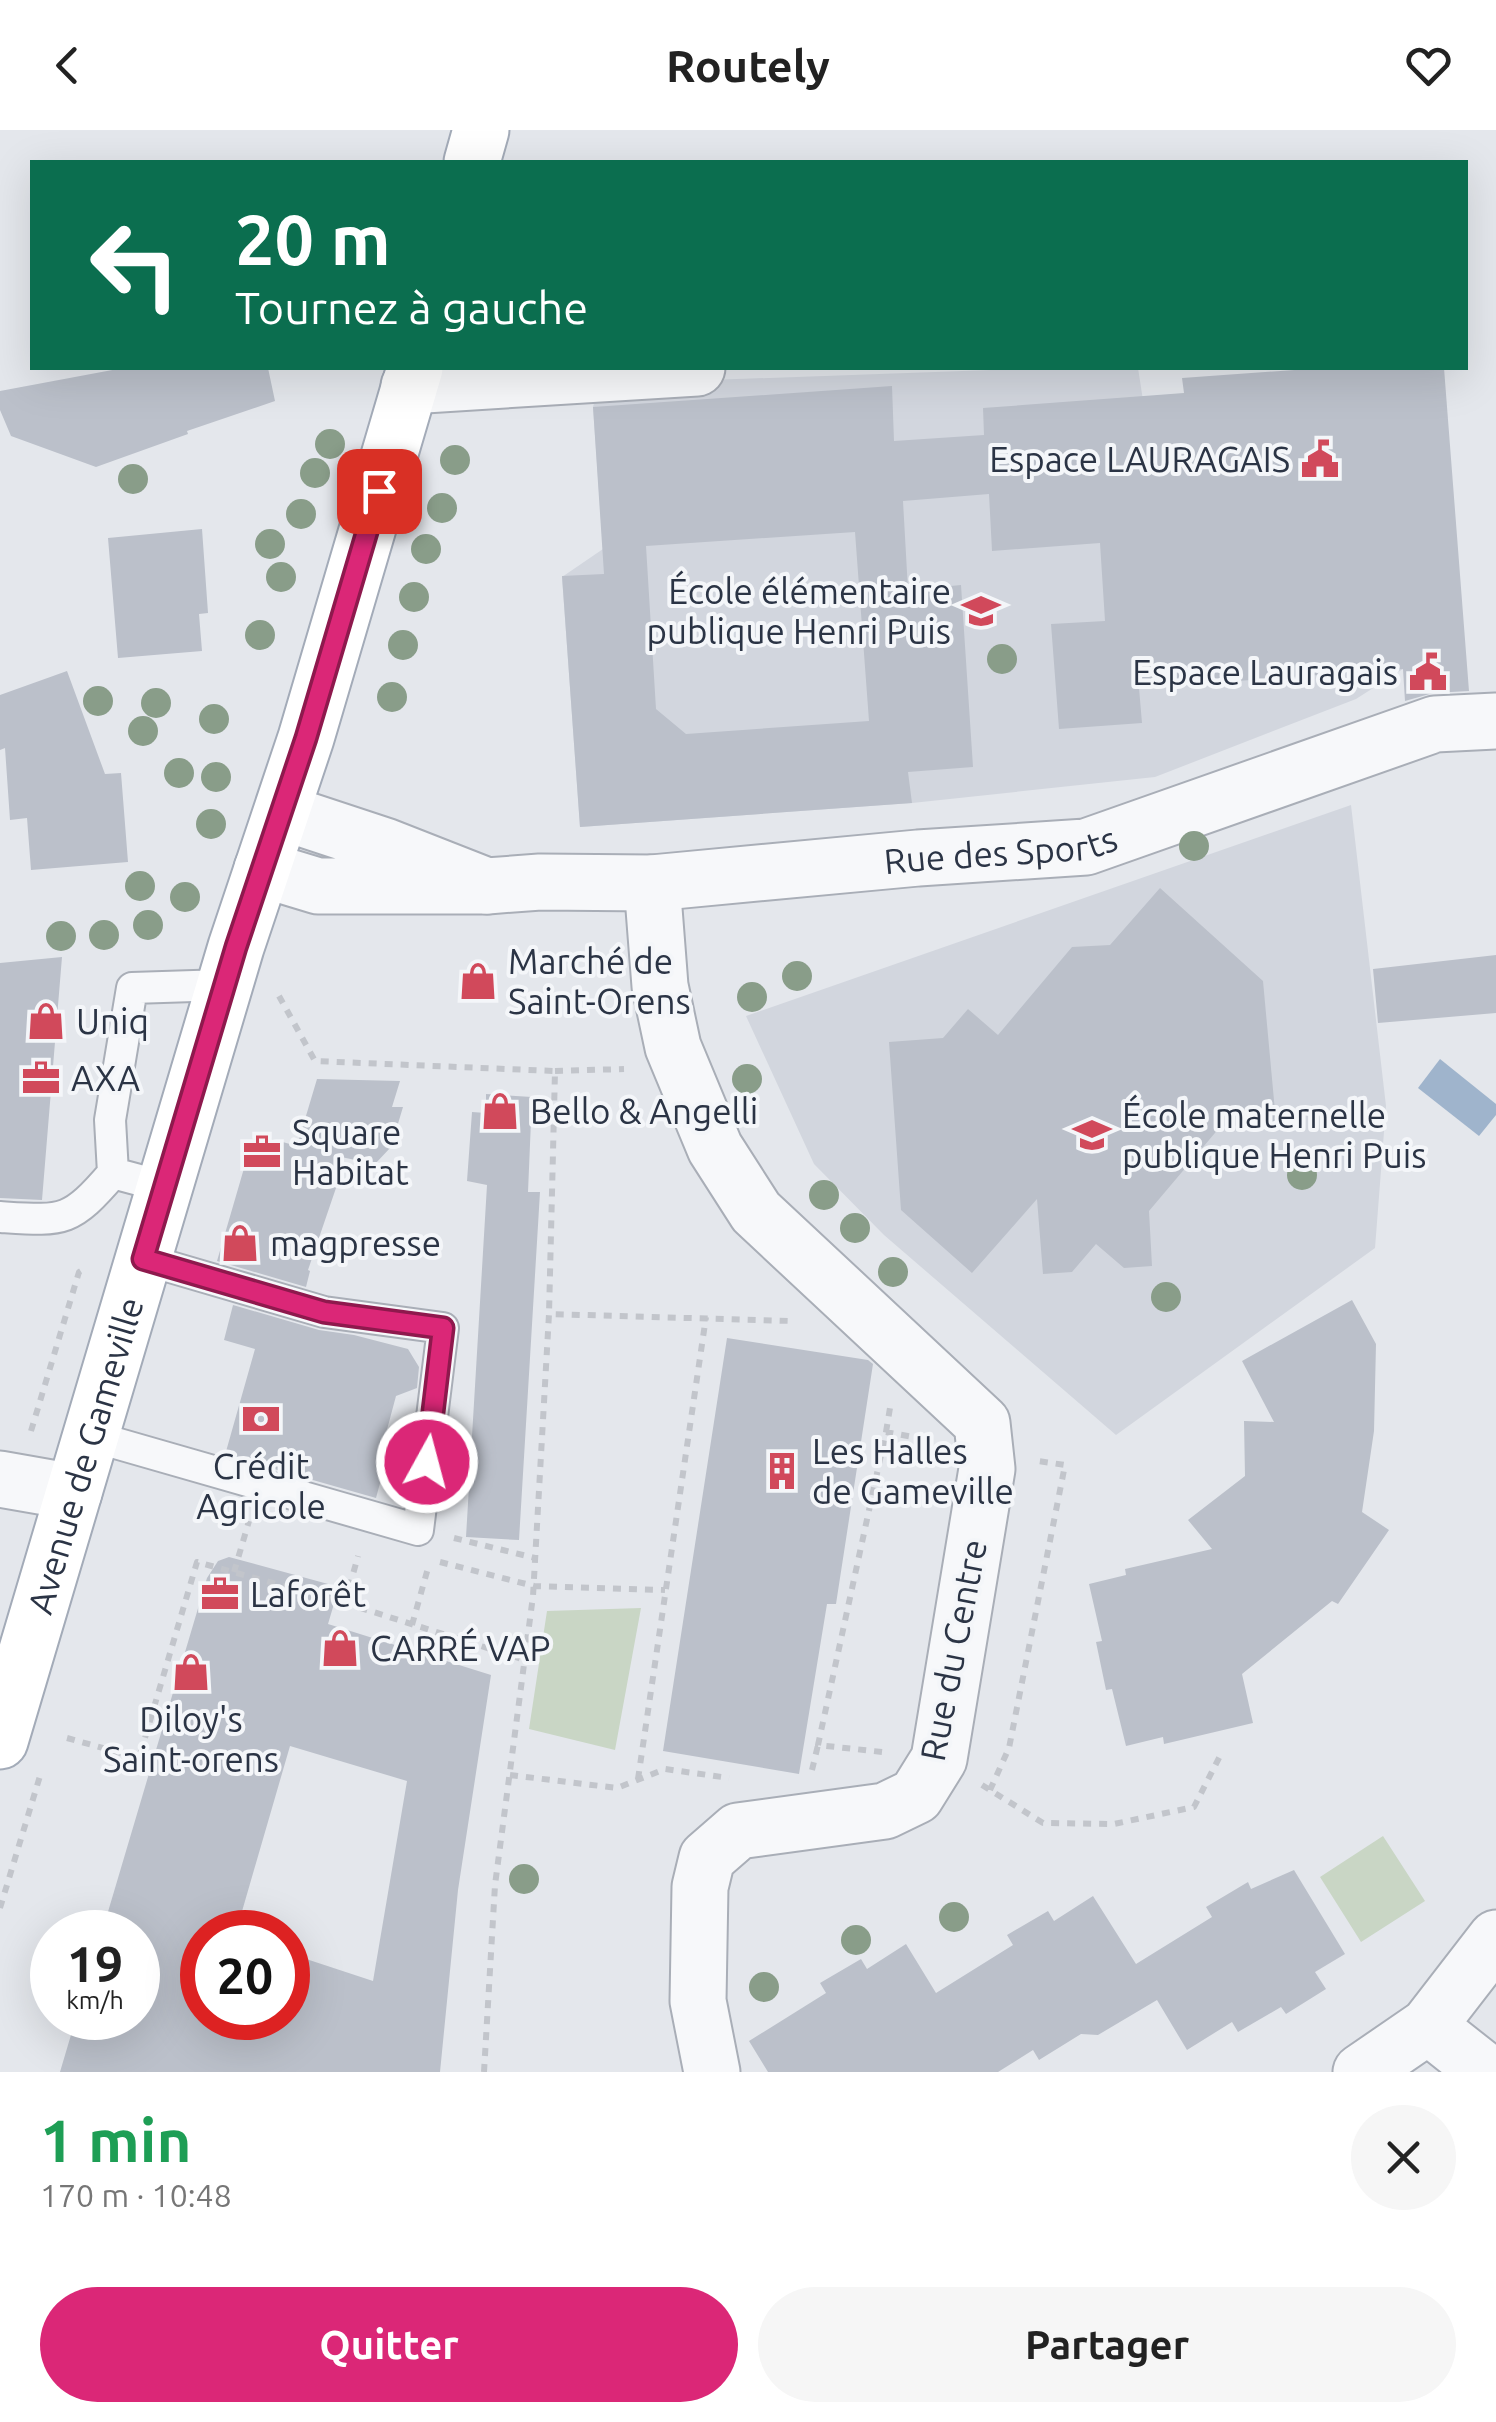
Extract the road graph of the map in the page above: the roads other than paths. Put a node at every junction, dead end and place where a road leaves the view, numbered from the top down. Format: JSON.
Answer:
{"nodes":[{"id":1,"x":482,"y":130,"type":"edge"},
{"id":2,"x":473,"y":160,"type":"edge"},
{"id":3,"x":634,"y":370,"type":"edge"},
{"id":4,"x":412,"y":377,"type":"edge"},
{"id":5,"x":1496,"y":721,"type":"edge"},
{"id":6,"x":282,"y":812,"type":"junction"},
{"id":7,"x":262,"y":869,"type":"junction"},
{"id":8,"x":652,"y":883,"type":"junction"},
{"id":9,"x":486,"y":886,"type":"junction"},
{"id":10,"x":225,"y":985,"type":"junction"},
{"id":11,"x":113,"y":1173,"type":"junction"},
{"id":12,"x":165,"y":1187,"type":"junction"},
{"id":13,"x":0,"y":1217,"type":"edge"},
{"id":14,"x":143,"y":1259,"type":"junction"},
{"id":15,"x":91,"y":1436,"type":"junction"},
{"id":16,"x":0,"y":1479,"type":"edge"},
{"id":17,"x":74,"y":1492,"type":"junction"},
{"id":18,"x":0,"y":1742,"type":"edge"},
{"id":19,"x":1496,"y":1938,"type":"edge"},
{"id":20,"x":1428,"y":2026,"type":"junction"},
{"id":21,"x":712,"y":2072,"type":"edge"},
{"id":22,"x":1361,"y":2072,"type":"edge"},
{"id":23,"x":1486,"y":2072,"type":"edge"}],
"edges":[{"from":1,"to":2,"type":"main road"},
{"from":3,"to":4,"type":"street"},
{"from":4,"to":6,"type":"main road","name":"Avenue de Gameville"},
{"from":5,"to":8,"type":"street","name":"Rue des Sports"},
{"from":6,"to":7,"type":"main road","name":"Avenue de Gameville"},
{"from":6,"to":9,"type":"street","name":"Rue des Sports"},
{"from":7,"to":9,"type":"street","name":"Rue des Sports"},
{"from":7,"to":10,"type":"main road","name":"Avenue de Gameville"},
{"from":8,"to":9,"type":"street","name":"Rue des Sports"},
{"from":8,"to":21,"type":"street","name":"Rue du Centre"},
{"from":10,"to":11,"type":"lane"},
{"from":10,"to":12,"type":"main road","name":"Avenue de Gameville"},
{"from":11,"to":12,"type":"lane"},
{"from":11,"to":13,"type":"lane"},
{"from":12,"to":14,"type":"main road","name":"Avenue de Gameville"},
{"from":14,"to":15,"type":"main road","name":"Avenue de Gameville"},
{"from":14,"to":15,"type":"lane"},
{"from":15,"to":17,"type":"main road","name":"Avenue de Gameville"},
{"from":16,"to":17,"type":"street"},
{"from":17,"to":18,"type":"main road","name":"Avenue de Gameville"},
{"from":19,"to":20,"type":"street"},
{"from":20,"to":22,"type":"street"},
{"from":20,"to":23,"type":"street"}]}
